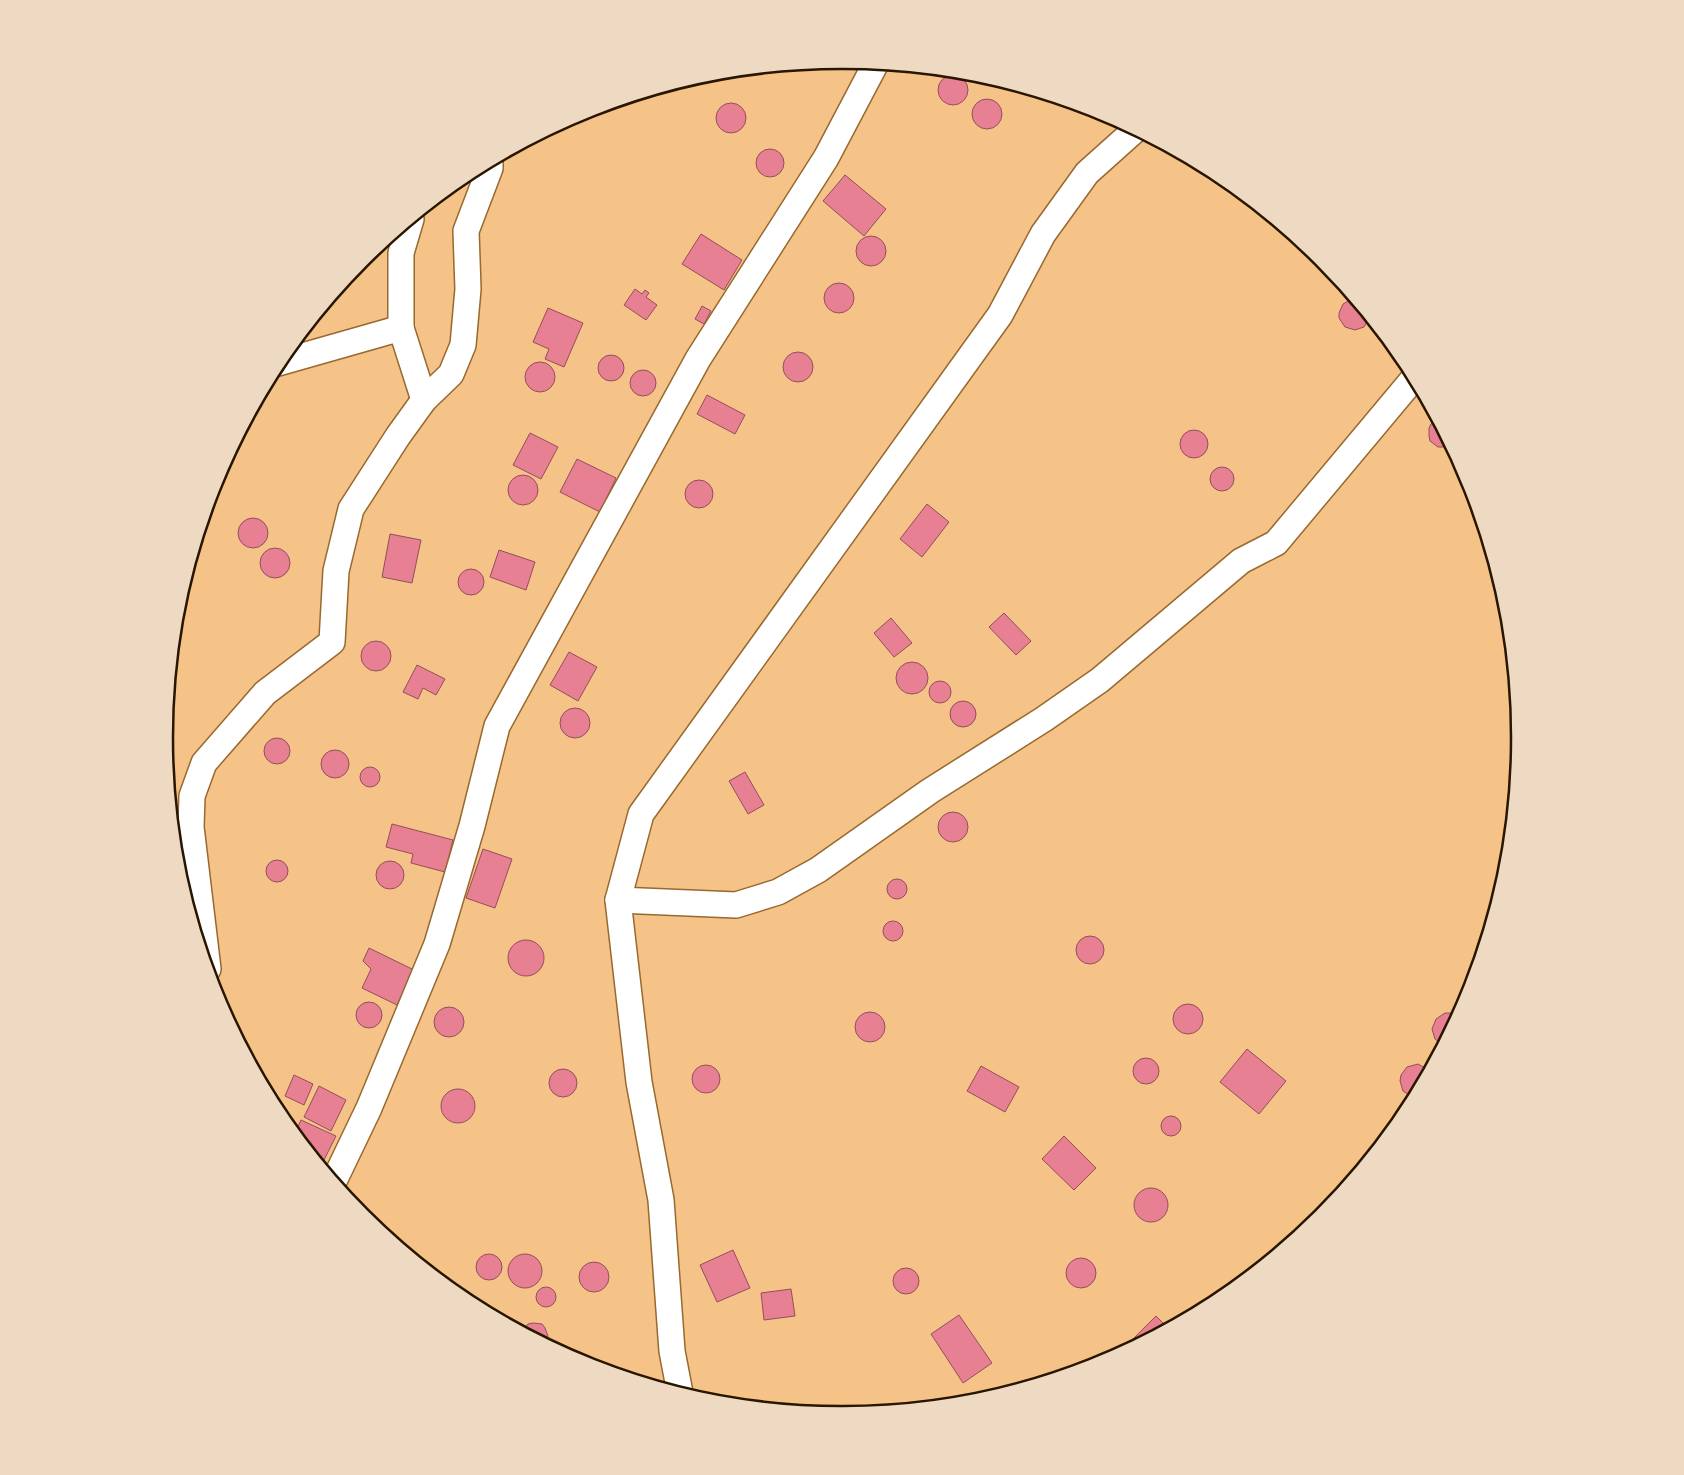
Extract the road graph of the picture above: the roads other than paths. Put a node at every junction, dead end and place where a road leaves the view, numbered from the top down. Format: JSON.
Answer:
{"nodes":[{"id":1,"x":872,"y":70,"type":"edge"},
{"id":2,"x":1130,"y":134,"type":"edge"},
{"id":3,"x":490,"y":169,"type":"edge"},
{"id":4,"x":408,"y":229,"type":"edge"},
{"id":5,"x":401,"y":328,"type":"junction"},
{"id":6,"x":291,"y":359,"type":"edge"},
{"id":7,"x":1409,"y":384,"type":"edge"},
{"id":8,"x":424,"y":400,"type":"junction"},
{"id":9,"x":618,"y":900,"type":"junction"},
{"id":10,"x":204,"y":937,"type":"edge"},
{"id":11,"x":337,"y":1175,"type":"edge"},
{"id":12,"x":679,"y":1385,"type":"edge"}],
"edges":[{"from":1,"to":11,"type":"street"},
{"from":2,"to":9,"type":"street"},
{"from":3,"to":8,"type":"street"},
{"from":4,"to":5,"type":"street"},
{"from":5,"to":6,"type":"street"},
{"from":5,"to":8,"type":"street"},
{"from":7,"to":9,"type":"street"},
{"from":8,"to":10,"type":"street"},
{"from":9,"to":12,"type":"street"}]}
